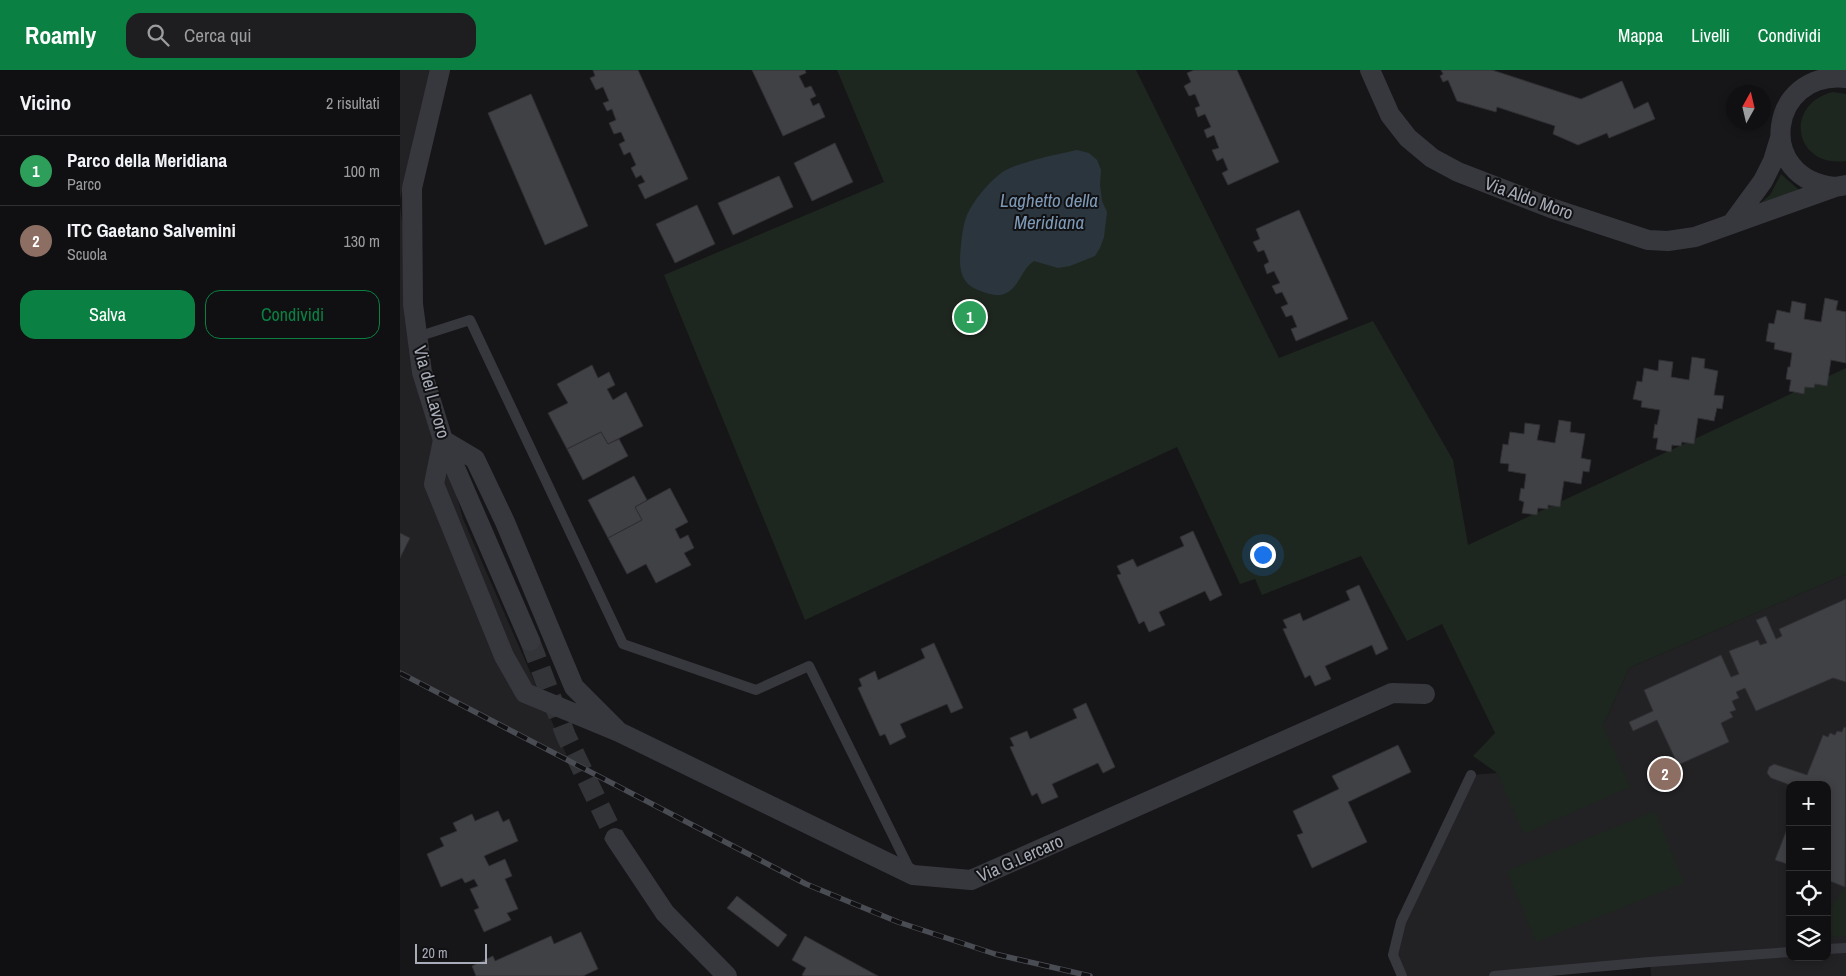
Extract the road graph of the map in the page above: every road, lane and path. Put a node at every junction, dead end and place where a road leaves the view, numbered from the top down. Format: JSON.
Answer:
{"nodes":[{"id":1,"x":440,"y":70,"type":"edge"},
{"id":2,"x":1370,"y":70,"type":"edge"},
{"id":3,"x":1822,"y":74,"type":"edge"},
{"id":4,"x":1846,"y":78,"type":"edge"},
{"id":5,"x":1780,"y":138,"type":"junction"},
{"id":6,"x":1840,"y":186,"type":"edge"},
{"id":7,"x":1733,"y":222,"type":"junction"},
{"id":8,"x":417,"y":337,"type":"junction"},
{"id":9,"x":443,"y":440,"type":"junction"},
{"id":10,"x":530,"y":641,"type":"tunnel mouth"},
{"id":11,"x":1425,"y":694,"type":"dead end"},
{"id":12,"x":618,"y":732,"type":"junction"},
{"id":13,"x":1471,"y":775,"type":"dead end"},
{"id":14,"x":616,"y":838,"type":"tunnel mouth"},
{"id":15,"x":913,"y":875,"type":"junction"},
{"id":16,"x":1846,"y":948,"type":"edge"},
{"id":17,"x":1831,"y":949,"type":"edge"},
{"id":18,"x":1786,"y":952,"type":"edge"},
{"id":19,"x":727,"y":976,"type":"edge"},
{"id":20,"x":1402,"y":976,"type":"edge"},
{"id":21,"x":1494,"y":976,"type":"edge"}],
"edges":[{"from":1,"to":8,"type":"street","name":"Via del Lavoro"},
{"from":2,"to":7,"type":"street","name":"Via Aldo Moro"},
{"from":3,"to":4,"type":"street","name":"Via Aldo Moro"},
{"from":3,"to":5,"type":"street","name":"Via Aldo Moro"},
{"from":5,"to":6,"type":"street","name":"Via Aldo Moro"},
{"from":5,"to":7,"type":"street","name":"Via Aldo Moro"},
{"from":6,"to":7,"type":"street","name":"Via Aldo Moro"},
{"from":8,"to":9,"type":"street","name":"Via del Lavoro"},
{"from":8,"to":15,"type":"lane"},
{"from":9,"to":10,"type":"street","name":"Via del Lavoro"},
{"from":9,"to":12,"type":"street"},
{"from":9,"to":12,"type":"street","name":"Via G.Lercaro"},
{"from":11,"to":15,"type":"street","name":"Via G.Lercaro"},
{"from":12,"to":15,"type":"street","name":"Via G.Lercaro"},
{"from":13,"to":20,"type":"lane"},
{"from":14,"to":19,"type":"street"},
{"from":16,"to":17,"type":"lane"},
{"from":18,"to":21,"type":"lane"}]}
